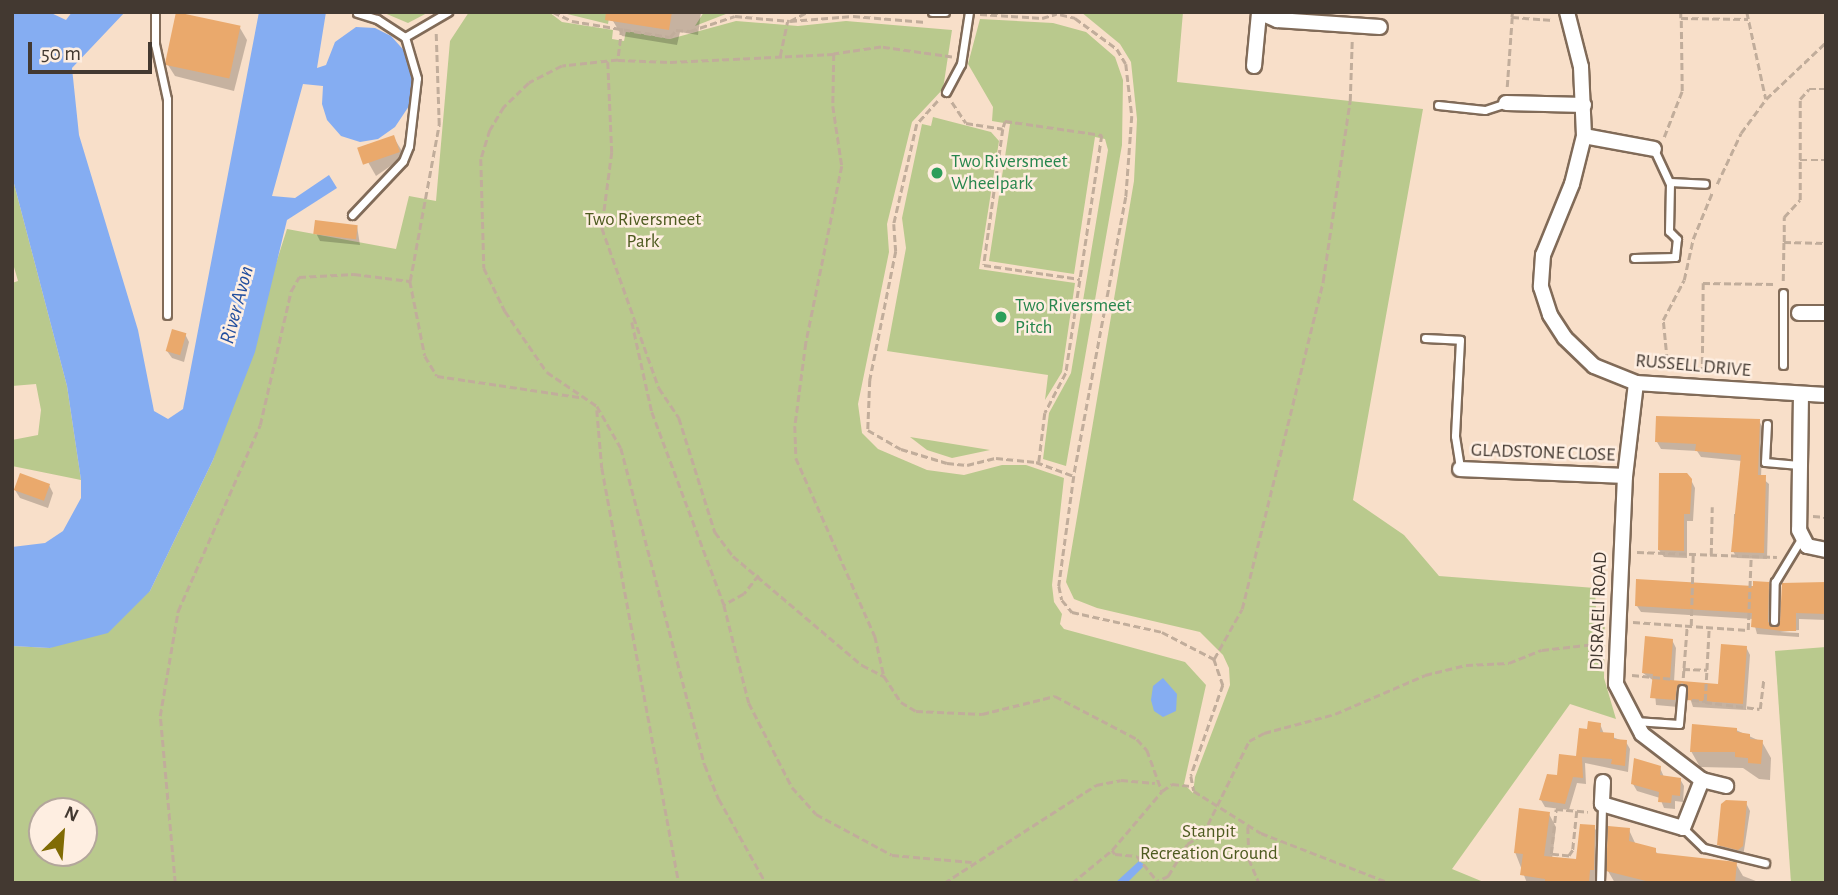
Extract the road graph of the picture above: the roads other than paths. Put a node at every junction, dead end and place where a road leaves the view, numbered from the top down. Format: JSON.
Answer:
{"nodes":[{"id":1,"x":155,"y":12,"type":"edge"},
{"id":2,"x":447,"y":12,"type":"edge"},
{"id":3,"x":932,"y":12,"type":"edge"},
{"id":4,"x":945,"y":12,"type":"edge"},
{"id":5,"x":969,"y":12,"type":"edge"},
{"id":6,"x":357,"y":13,"type":"edge"},
{"id":7,"x":1259,"y":13,"type":"edge"},
{"id":8,"x":1569,"y":17,"type":"edge"},
{"id":9,"x":1380,"y":27,"type":"dead end"},
{"id":10,"x":405,"y":37,"type":"junction"},
{"id":11,"x":1254,"y":66,"type":"dead end"},
{"id":12,"x":946,"y":92,"type":"road end"},
{"id":13,"x":1506,"y":103,"type":"joint"},
{"id":14,"x":1438,"y":105,"type":"dead end"},
{"id":15,"x":1584,"y":105,"type":"junction"},
{"id":16,"x":1584,"y":136,"type":"junction"},
{"id":17,"x":1654,"y":149,"type":"joint"},
{"id":18,"x":1670,"y":182,"type":"junction"},
{"id":19,"x":1705,"y":184,"type":"dead end"},
{"id":20,"x":352,"y":215,"type":"dead end"},
{"id":21,"x":1634,"y":258,"type":"dead end"},
{"id":22,"x":1783,"y":293,"type":"dead end"},
{"id":23,"x":1783,"y":312,"type":"junction"},
{"id":24,"x":1799,"y":313,"type":"joint"},
{"id":25,"x":1826,"y":313,"type":"edge"},
{"id":26,"x":167,"y":315,"type":"dead end"},
{"id":27,"x":1425,"y":338,"type":"dead end"},
{"id":28,"x":1783,"y":365,"type":"dead end"},
{"id":29,"x":1636,"y":383,"type":"junction"},
{"id":30,"x":1801,"y":394,"type":"junction"},
{"id":31,"x":1826,"y":395,"type":"edge"},
{"id":32,"x":1767,"y":424,"type":"dead end"},
{"id":33,"x":1800,"y":466,"type":"junction"},
{"id":34,"x":1460,"y":469,"type":"joint"},
{"id":35,"x":1625,"y":476,"type":"junction"},
{"id":36,"x":1801,"y":538,"type":"junction"},
{"id":37,"x":1826,"y":550,"type":"edge"},
{"id":38,"x":1774,"y":621,"type":"dead end"},
{"id":39,"x":1682,"y":689,"type":"dead end"},
{"id":40,"x":1635,"y":720,"type":"junction"},
{"id":41,"x":1702,"y":780,"type":"junction"},
{"id":42,"x":1602,"y":782,"type":"dead end"},
{"id":43,"x":1726,"y":786,"type":"dead end"},
{"id":44,"x":1602,"y":809,"type":"junction"},
{"id":45,"x":1683,"y":828,"type":"junction"},
{"id":46,"x":1765,"y":863,"type":"dead end"},
{"id":47,"x":1600,"y":883,"type":"edge"}],
"edges":[{"from":1,"to":26,"type":"lane"},
{"from":2,"to":10,"type":"lane"},
{"from":3,"to":4,"type":"lane"},
{"from":5,"to":12,"type":"lane"},
{"from":6,"to":10,"type":"lane"},
{"from":7,"to":9,"type":"street"},
{"from":7,"to":11,"type":"street"},
{"from":8,"to":15,"type":"street","name":"RUSSELL DRIVE"},
{"from":10,"to":20,"type":"lane"},
{"from":13,"to":14,"type":"lane"},
{"from":13,"to":15,"type":"street"},
{"from":15,"to":16,"type":"street","name":"RUSSELL DRIVE"},
{"from":16,"to":17,"type":"street"},
{"from":16,"to":29,"type":"street","name":"RUSSELL DRIVE"},
{"from":17,"to":18,"type":"lane"},
{"from":18,"to":19,"type":"lane"},
{"from":18,"to":21,"type":"lane"},
{"from":22,"to":23,"type":"lane"},
{"from":23,"to":24,"type":"lane"},
{"from":23,"to":28,"type":"lane"},
{"from":24,"to":25,"type":"street"},
{"from":27,"to":34,"type":"lane"},
{"from":29,"to":30,"type":"street","name":"RUSSELL DRIVE"},
{"from":29,"to":35,"type":"street","name":"DISRAELI ROAD"},
{"from":30,"to":31,"type":"street","name":"RUSSELL DRIVE"},
{"from":30,"to":33,"type":"street"},
{"from":32,"to":33,"type":"lane"},
{"from":33,"to":36,"type":"street"},
{"from":34,"to":35,"type":"street","name":"GLADSTONE CLOSE"},
{"from":35,"to":40,"type":"street","name":"DISRAELI ROAD"},
{"from":36,"to":37,"type":"street"},
{"from":36,"to":38,"type":"lane"},
{"from":39,"to":40,"type":"lane"},
{"from":40,"to":41,"type":"street","name":"DISRAELI ROAD"},
{"from":41,"to":43,"type":"street","name":"DISRAELI ROAD"},
{"from":41,"to":45,"type":"street"},
{"from":42,"to":44,"type":"street"},
{"from":44,"to":45,"type":"street"},
{"from":44,"to":47,"type":"lane"},
{"from":45,"to":46,"type":"lane"}]}
